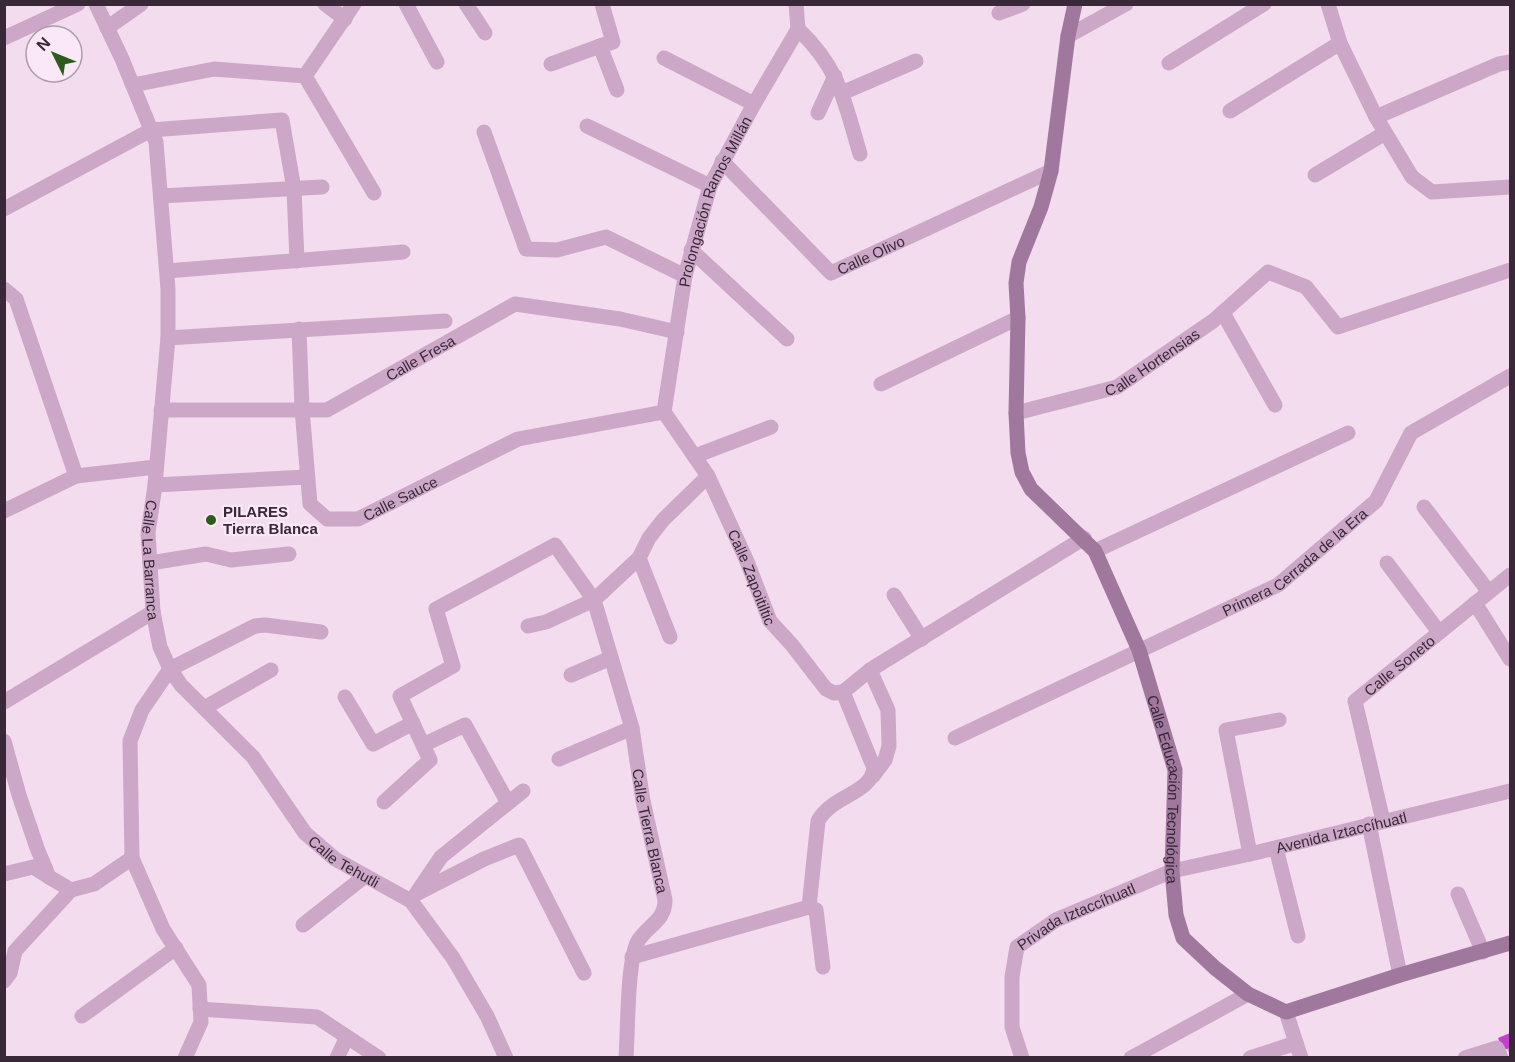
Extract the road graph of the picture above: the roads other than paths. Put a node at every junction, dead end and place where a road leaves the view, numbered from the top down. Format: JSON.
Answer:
{"nodes":[{"id":1,"x":78,"y":4,"type":"edge"},
{"id":2,"x":96,"y":4,"type":"edge"},
{"id":3,"x":141,"y":4,"type":"edge"},
{"id":4,"x":325,"y":4,"type":"edge"},
{"id":5,"x":354,"y":4,"type":"edge"},
{"id":6,"x":406,"y":4,"type":"edge"},
{"id":7,"x":466,"y":4,"type":"edge"},
{"id":8,"x":602,"y":4,"type":"edge"},
{"id":9,"x":796,"y":4,"type":"edge"},
{"id":10,"x":1023,"y":4,"type":"edge"},
{"id":11,"x":1075,"y":4,"type":"edge"},
{"id":12,"x":1125,"y":4,"type":"edge"},
{"id":13,"x":1264,"y":4,"type":"edge"},
{"id":14,"x":1328,"y":4,"type":"edge"},
{"id":15,"x":999,"y":13,"type":"dead end"},
{"id":16,"x":345,"y":19,"type":"junction"},
{"id":17,"x":107,"y":28,"type":"junction"},
{"id":18,"x":798,"y":29,"type":"junction"},
{"id":19,"x":485,"y":33,"type":"dead end"},
{"id":20,"x":1068,"y":36,"type":"junction"},
{"id":21,"x":4,"y":38,"type":"edge"},
{"id":22,"x":1340,"y":43,"type":"junction"},
{"id":23,"x":607,"y":44,"type":"junction"},
{"id":24,"x":664,"y":58,"type":"dead end"},
{"id":25,"x":916,"y":61,"type":"dead end"},
{"id":26,"x":437,"y":62,"type":"dead end"},
{"id":27,"x":1510,"y":62,"type":"edge"},
{"id":28,"x":1169,"y":63,"type":"dead end"},
{"id":29,"x":551,"y":64,"type":"dead end"},
{"id":30,"x":305,"y":76,"type":"junction"},
{"id":31,"x":835,"y":76,"type":"junction"},
{"id":32,"x":133,"y":85,"type":"junction"},
{"id":33,"x":617,"y":90,"type":"dead end"},
{"id":34,"x":842,"y":93,"type":"junction"},
{"id":35,"x":754,"y":104,"type":"junction"},
{"id":36,"x":1230,"y":111,"type":"dead end"},
{"id":37,"x":818,"y":113,"type":"dead end"},
{"id":38,"x":1376,"y":117,"type":"junction"},
{"id":39,"x":587,"y":126,"type":"dead end"},
{"id":40,"x":151,"y":130,"type":"junction"},
{"id":41,"x":484,"y":132,"type":"dead end"},
{"id":42,"x":1385,"y":133,"type":"junction"},
{"id":43,"x":860,"y":154,"type":"dead end"},
{"id":44,"x":722,"y":161,"type":"junction"},
{"id":45,"x":1051,"y":171,"type":"junction"},
{"id":46,"x":1315,"y":175,"type":"dead end"},
{"id":47,"x":710,"y":186,"type":"junction"},
{"id":48,"x":322,"y":187,"type":"dead end"},
{"id":49,"x":1510,"y":187,"type":"edge"},
{"id":50,"x":294,"y":189,"type":"junction"},
{"id":51,"x":374,"y":193,"type":"dead end"},
{"id":52,"x":161,"y":196,"type":"junction"},
{"id":53,"x":4,"y":208,"type":"edge"},
{"id":54,"x":691,"y":250,"type":"junction"},
{"id":55,"x":403,"y":252,"type":"dead end"},
{"id":56,"x":297,"y":261,"type":"junction"},
{"id":57,"x":1510,"y":270,"type":"edge"},
{"id":58,"x":167,"y":271,"type":"junction"},
{"id":59,"x":685,"y":276,"type":"junction"},
{"id":60,"x":4,"y":289,"type":"edge"},
{"id":61,"x":1223,"y":313,"type":"junction"},
{"id":62,"x":1018,"y":318,"type":"junction"},
{"id":63,"x":445,"y":321,"type":"dead end"},
{"id":64,"x":299,"y":329,"type":"junction"},
{"id":65,"x":678,"y":332,"type":"junction"},
{"id":66,"x":168,"y":339,"type":"junction"},
{"id":67,"x":787,"y":339,"type":"dead end"},
{"id":68,"x":1510,"y":376,"type":"edge"},
{"id":69,"x":881,"y":384,"type":"dead end"},
{"id":70,"x":1275,"y":405,"type":"dead end"},
{"id":71,"x":302,"y":409,"type":"junction"},
{"id":72,"x":161,"y":410,"type":"junction"},
{"id":73,"x":664,"y":412,"type":"junction"},
{"id":74,"x":1016,"y":413,"type":"junction"},
{"id":75,"x":771,"y":427,"type":"dead end"},
{"id":76,"x":1348,"y":433,"type":"dead end"},
{"id":77,"x":695,"y":456,"type":"junction"},
{"id":78,"x":156,"y":467,"type":"junction"},
{"id":79,"x":76,"y":476,"type":"junction"},
{"id":80,"x":708,"y":476,"type":"junction"},
{"id":81,"x":307,"y":477,"type":"junction"},
{"id":82,"x":155,"y":485,"type":"junction"},
{"id":83,"x":1424,"y":507,"type":"dead end"},
{"id":84,"x":4,"y":511,"type":"edge"},
{"id":85,"x":1084,"y":538,"type":"junction"},
{"id":86,"x":1095,"y":551,"type":"junction"},
{"id":87,"x":289,"y":554,"type":"dead end"},
{"id":88,"x":639,"y":558,"type":"junction"},
{"id":89,"x":150,"y":563,"type":"junction"},
{"id":90,"x":1387,"y":563,"type":"dead end"},
{"id":91,"x":1510,"y":575,"type":"edge"},
{"id":92,"x":1489,"y":592,"type":"junction"},
{"id":93,"x":894,"y":595,"type":"dead end"},
{"id":94,"x":594,"y":600,"type":"junction"},
{"id":95,"x":1475,"y":603,"type":"junction"},
{"id":96,"x":153,"y":612,"type":"junction"},
{"id":97,"x":528,"y":626,"type":"dead end"},
{"id":98,"x":321,"y":632,"type":"dead end"},
{"id":99,"x":1439,"y":632,"type":"junction"},
{"id":100,"x":670,"y":637,"type":"dead end"},
{"id":101,"x":922,"y":639,"type":"junction"},
{"id":102,"x":1139,"y":650,"type":"junction"},
{"id":103,"x":611,"y":658,"type":"junction"},
{"id":104,"x":1510,"y":659,"type":"edge"},
{"id":105,"x":170,"y":669,"type":"junction"},
{"id":106,"x":271,"y":670,"type":"dead end"},
{"id":107,"x":870,"y":670,"type":"junction"},
{"id":108,"x":571,"y":675,"type":"dead end"},
{"id":109,"x":843,"y":692,"type":"junction"},
{"id":110,"x":345,"y":697,"type":"dead end"},
{"id":111,"x":4,"y":702,"type":"edge"},
{"id":112,"x":204,"y":708,"type":"junction"},
{"id":113,"x":1280,"y":720,"type":"dead end"},
{"id":114,"x":413,"y":723,"type":"junction"},
{"id":115,"x":632,"y":728,"type":"junction"},
{"id":116,"x":955,"y":738,"type":"dead end"},
{"id":117,"x":4,"y":741,"type":"edge"},
{"id":118,"x":423,"y":745,"type":"junction"},
{"id":119,"x":559,"y":759,"type":"dead end"},
{"id":120,"x":873,"y":776,"type":"junction"},
{"id":121,"x":523,"y":791,"type":"dead end"},
{"id":122,"x":1510,"y":791,"type":"edge"},
{"id":123,"x":21,"y":801,"type":"junction"},
{"id":124,"x":4,"y":802,"type":"edge"},
{"id":125,"x":384,"y":802,"type":"dead end"},
{"id":126,"x":508,"y":803,"type":"junction"},
{"id":127,"x":1376,"y":823,"type":"junction"},
{"id":128,"x":1276,"y":848,"type":"junction"},
{"id":129,"x":1250,"y":854,"type":"junction"},
{"id":130,"x":132,"y":858,"type":"junction"},
{"id":131,"x":1172,"y":871,"type":"junction"},
{"id":132,"x":4,"y":874,"type":"edge"},
{"id":133,"x":365,"y":876,"type":"junction"},
{"id":134,"x":49,"y":877,"type":"junction"},
{"id":135,"x":71,"y":890,"type":"junction"},
{"id":136,"x":1458,"y":894,"type":"dead end"},
{"id":137,"x":414,"y":898,"type":"junction"},
{"id":138,"x":809,"y":906,"type":"junction"},
{"id":139,"x":303,"y":925,"type":"dead end"},
{"id":140,"x":1298,"y":936,"type":"dead end"},
{"id":141,"x":1510,"y":943,"type":"edge"},
{"id":142,"x":176,"y":948,"type":"junction"},
{"id":143,"x":1483,"y":952,"type":"junction"},
{"id":144,"x":632,"y":957,"type":"junction"},
{"id":145,"x":823,"y":967,"type":"dead end"},
{"id":146,"x":584,"y":973,"type":"dead end"},
{"id":147,"x":1400,"y":975,"type":"junction"},
{"id":148,"x":4,"y":981,"type":"edge"},
{"id":149,"x":1248,"y":994,"type":"junction"},
{"id":150,"x":200,"y":1009,"type":"junction"},
{"id":151,"x":1286,"y":1012,"type":"junction"},
{"id":152,"x":82,"y":1016,"type":"dead end"},
{"id":153,"x":347,"y":1037,"type":"junction"},
{"id":154,"x":1298,"y":1050,"type":"edge"},
{"id":155,"x":185,"y":1058,"type":"edge"},
{"id":156,"x":337,"y":1058,"type":"edge"},
{"id":157,"x":379,"y":1058,"type":"edge"},
{"id":158,"x":506,"y":1058,"type":"edge"},
{"id":159,"x":626,"y":1058,"type":"edge"},
{"id":160,"x":1022,"y":1058,"type":"edge"},
{"id":161,"x":1131,"y":1058,"type":"edge"},
{"id":162,"x":1250,"y":1058,"type":"edge"},
{"id":163,"x":1465,"y":1058,"type":"edge"},
{"id":164,"x":1501,"y":1058,"type":"edge"}],
"edges":[{"from":1,"to":21,"type":"street"},
{"from":2,"to":17,"type":"street","name":"Calle La Barranca"},
{"from":3,"to":17,"type":"street"},
{"from":4,"to":16,"type":"street"},
{"from":5,"to":16,"type":"street"},
{"from":6,"to":26,"type":"street"},
{"from":7,"to":19,"type":"street"},
{"from":8,"to":23,"type":"street"},
{"from":9,"to":18,"type":"street"},
{"from":10,"to":15,"type":"street"},
{"from":11,"to":20,"type":"street","name":"Calle Educación Tecnológica"},
{"from":12,"to":20,"type":"street"},
{"from":13,"to":28,"type":"street"},
{"from":14,"to":22,"type":"street"},
{"from":16,"to":30,"type":"street"},
{"from":17,"to":32,"type":"street","name":"Calle La Barranca"},
{"from":18,"to":31,"type":"street"},
{"from":18,"to":35,"type":"street","name":"Prolongación Ramos Millán"},
{"from":20,"to":45,"type":"street","name":"Calle Educación Tecnológica"},
{"from":22,"to":36,"type":"street"},
{"from":22,"to":38,"type":"street"},
{"from":23,"to":29,"type":"street"},
{"from":23,"to":33,"type":"street"},
{"from":24,"to":35,"type":"street"},
{"from":25,"to":34,"type":"street"},
{"from":27,"to":38,"type":"street"},
{"from":30,"to":32,"type":"street"},
{"from":30,"to":51,"type":"street"},
{"from":31,"to":34,"type":"street"},
{"from":31,"to":37,"type":"street"},
{"from":32,"to":40,"type":"street","name":"Calle La Barranca"},
{"from":34,"to":43,"type":"street"},
{"from":35,"to":44,"type":"street","name":"Prolongación Ramos Millán"},
{"from":38,"to":42,"type":"street"},
{"from":39,"to":47,"type":"street"},
{"from":40,"to":50,"type":"street"},
{"from":40,"to":52,"type":"street","name":"Calle La Barranca"},
{"from":40,"to":53,"type":"street"},
{"from":41,"to":59,"type":"street"},
{"from":42,"to":46,"type":"street"},
{"from":42,"to":49,"type":"street"},
{"from":44,"to":45,"type":"street","name":"Calle Olivo"},
{"from":44,"to":47,"type":"street","name":"Prolongación Ramos Millán"},
{"from":45,"to":62,"type":"street","name":"Calle Educación Tecnológica"},
{"from":47,"to":54,"type":"street","name":"Prolongación Ramos Millán"},
{"from":48,"to":50,"type":"street"},
{"from":50,"to":52,"type":"street"},
{"from":50,"to":56,"type":"street"},
{"from":52,"to":58,"type":"street","name":"Calle La Barranca"},
{"from":54,"to":59,"type":"street","name":"Prolongación Ramos Millán"},
{"from":54,"to":67,"type":"street"},
{"from":55,"to":56,"type":"street"},
{"from":56,"to":58,"type":"street"},
{"from":57,"to":61,"type":"street","name":"Calle Hortensias"},
{"from":58,"to":66,"type":"street","name":"Calle La Barranca"},
{"from":59,"to":65,"type":"street","name":"Prolongación Ramos Millán"},
{"from":60,"to":79,"type":"street"},
{"from":61,"to":70,"type":"street"},
{"from":61,"to":74,"type":"street","name":"Calle Hortensias"},
{"from":62,"to":69,"type":"street"},
{"from":62,"to":74,"type":"street","name":"Calle Educación Tecnológica"},
{"from":63,"to":64,"type":"street"},
{"from":64,"to":66,"type":"street"},
{"from":64,"to":71,"type":"street","name":"Calle Sauce"},
{"from":65,"to":71,"type":"street","name":"Calle Fresa"},
{"from":65,"to":73,"type":"street","name":"Prolongación Ramos Millán"},
{"from":66,"to":72,"type":"street","name":"Calle La Barranca"},
{"from":68,"to":102,"type":"street","name":"Primera Cerrada de la Era"},
{"from":71,"to":72,"type":"street","name":"Calle Fresa"},
{"from":71,"to":81,"type":"street","name":"Calle Sauce"},
{"from":72,"to":78,"type":"street","name":"Calle La Barranca"},
{"from":73,"to":77,"type":"street","name":"Calle Zapoitiltic"},
{"from":73,"to":81,"type":"street","name":"Calle Sauce"},
{"from":74,"to":85,"type":"street","name":"Calle Educación Tecnológica"},
{"from":75,"to":77,"type":"street"},
{"from":76,"to":86,"type":"street"},
{"from":77,"to":80,"type":"street","name":"Calle Zapoitiltic"},
{"from":78,"to":79,"type":"street"},
{"from":78,"to":82,"type":"street","name":"Calle La Barranca"},
{"from":79,"to":84,"type":"street"},
{"from":80,"to":88,"type":"street"},
{"from":80,"to":109,"type":"street","name":"Calle Zapoitiltic"},
{"from":81,"to":82,"type":"street"},
{"from":82,"to":89,"type":"street","name":"Calle La Barranca"},
{"from":83,"to":92,"type":"street"},
{"from":85,"to":86,"type":"street","name":"Calle Educación Tecnológica"},
{"from":85,"to":101,"type":"street"},
{"from":86,"to":102,"type":"street","name":"Calle Educación Tecnológica"},
{"from":87,"to":89,"type":"street"},
{"from":88,"to":94,"type":"street"},
{"from":88,"to":100,"type":"street"},
{"from":89,"to":96,"type":"street","name":"Calle La Barranca"},
{"from":90,"to":99,"type":"street"},
{"from":91,"to":92,"type":"street","name":"Calle Soneto"},
{"from":92,"to":95,"type":"street","name":"Calle Soneto"},
{"from":93,"to":101,"type":"street"},
{"from":94,"to":97,"type":"street"},
{"from":94,"to":103,"type":"street","name":"Calle Tierra Blanca"},
{"from":94,"to":114,"type":"street","name":"Calle Tierra Blanca"},
{"from":95,"to":99,"type":"street","name":"Calle Soneto"},
{"from":95,"to":104,"type":"street"},
{"from":96,"to":105,"type":"street","name":"Calle La Barranca"},
{"from":96,"to":111,"type":"street"},
{"from":98,"to":105,"type":"street"},
{"from":99,"to":127,"type":"street","name":"Calle Soneto"},
{"from":101,"to":107,"type":"street"},
{"from":102,"to":116,"type":"street","name":"Primera Cerrada de la Era"},
{"from":102,"to":131,"type":"street","name":"Calle Educación Tecnológica"},
{"from":103,"to":108,"type":"street"},
{"from":103,"to":115,"type":"street","name":"Calle Tierra Blanca"},
{"from":105,"to":112,"type":"street","name":"Calle Tehutli"},
{"from":105,"to":130,"type":"street"},
{"from":106,"to":112,"type":"street"},
{"from":107,"to":109,"type":"street"},
{"from":107,"to":120,"type":"street"},
{"from":109,"to":120,"type":"street"},
{"from":110,"to":114,"type":"street"},
{"from":112,"to":133,"type":"street","name":"Calle Tehutli"},
{"from":113,"to":129,"type":"street"},
{"from":114,"to":118,"type":"street"},
{"from":115,"to":119,"type":"street"},
{"from":115,"to":144,"type":"street","name":"Calle Tierra Blanca"},
{"from":117,"to":123,"type":"street"},
{"from":118,"to":125,"type":"street"},
{"from":118,"to":126,"type":"street"},
{"from":120,"to":138,"type":"street"},
{"from":121,"to":126,"type":"street"},
{"from":122,"to":127,"type":"street","name":"Avenida Iztaccíhuatl"},
{"from":123,"to":124,"type":"street"},
{"from":123,"to":134,"type":"street"},
{"from":126,"to":137,"type":"street"},
{"from":127,"to":128,"type":"street","name":"Avenida Iztaccíhuatl"},
{"from":127,"to":147,"type":"street"},
{"from":128,"to":129,"type":"street","name":"Avenida Iztaccíhuatl"},
{"from":128,"to":140,"type":"street"},
{"from":129,"to":131,"type":"street","name":"Avenida Iztaccíhuatl"},
{"from":130,"to":135,"type":"street"},
{"from":130,"to":142,"type":"street"},
{"from":131,"to":149,"type":"street","name":"Calle Educación Tecnológica"},
{"from":131,"to":160,"type":"street","name":"Privada Iztaccíhuatl"},
{"from":132,"to":134,"type":"street"},
{"from":133,"to":137,"type":"street","name":"Calle Tehutli"},
{"from":133,"to":139,"type":"street"},
{"from":134,"to":135,"type":"street"},
{"from":135,"to":148,"type":"street"},
{"from":136,"to":143,"type":"street"},
{"from":137,"to":146,"type":"street"},
{"from":137,"to":158,"type":"street","name":"Calle Tehutli"},
{"from":138,"to":144,"type":"street"},
{"from":138,"to":145,"type":"street"},
{"from":141,"to":143,"type":"street"},
{"from":142,"to":150,"type":"street"},
{"from":142,"to":152,"type":"street"},
{"from":143,"to":147,"type":"street"},
{"from":144,"to":159,"type":"street","name":"Calle Tierra Blanca"},
{"from":147,"to":151,"type":"street"},
{"from":149,"to":151,"type":"street","name":"Calle Educación Tecnológica"},
{"from":149,"to":161,"type":"street"},
{"from":150,"to":153,"type":"street"},
{"from":150,"to":155,"type":"street"},
{"from":151,"to":154,"type":"street"},
{"from":153,"to":156,"type":"street"},
{"from":153,"to":157,"type":"street"},
{"from":154,"to":162,"type":"street"},
{"from":163,"to":164,"type":"street"}]}
